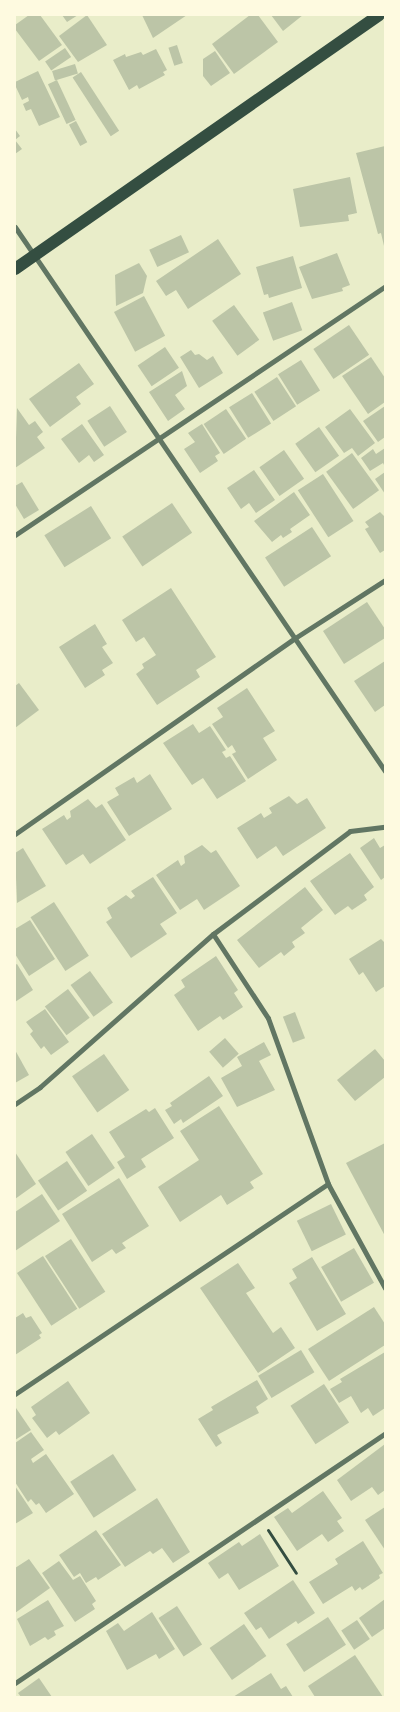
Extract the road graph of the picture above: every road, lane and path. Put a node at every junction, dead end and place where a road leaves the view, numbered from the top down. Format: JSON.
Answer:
{"nodes":[{"id":1,"x":379,"y":15,"type":"edge"},
{"id":2,"x":15,"y":226,"type":"edge"},
{"id":3,"x":34,"y":256,"type":"junction"},
{"id":4,"x":15,"y":268,"type":"edge"},
{"id":5,"x":385,"y":286,"type":"edge"},
{"id":6,"x":157,"y":439,"type":"junction"},
{"id":7,"x":15,"y":535,"type":"edge"},
{"id":8,"x":385,"y":580,"type":"edge"},
{"id":9,"x":295,"y":638,"type":"junction"},
{"id":10,"x":385,"y":772,"type":"edge"},
{"id":11,"x":385,"y":828,"type":"edge"},
{"id":12,"x":15,"y":834,"type":"edge"},
{"id":13,"x":213,"y":934,"type":"junction"},
{"id":14,"x":15,"y":1104,"type":"edge"},
{"id":15,"x":328,"y":1184,"type":"junction"},
{"id":16,"x":385,"y":1288,"type":"edge"},
{"id":17,"x":15,"y":1394,"type":"edge"},
{"id":18,"x":385,"y":1433,"type":"edge"},
{"id":19,"x":260,"y":1518,"type":"junction"},
{"id":20,"x":296,"y":1573,"type":"dead end"},
{"id":21,"x":15,"y":1683,"type":"edge"}],
"edges":[{"from":1,"to":3,"type":"main road"},
{"from":2,"to":3,"type":"street"},
{"from":3,"to":4,"type":"main road"},
{"from":3,"to":6,"type":"street"},
{"from":5,"to":6,"type":"street"},
{"from":6,"to":7,"type":"street"},
{"from":6,"to":9,"type":"street"},
{"from":8,"to":9,"type":"street"},
{"from":9,"to":10,"type":"street"},
{"from":9,"to":12,"type":"street"},
{"from":11,"to":13,"type":"street"},
{"from":13,"to":14,"type":"street"},
{"from":13,"to":15,"type":"street"},
{"from":15,"to":16,"type":"street"},
{"from":15,"to":17,"type":"street"},
{"from":18,"to":19,"type":"street"},
{"from":19,"to":20,"type":"path"},
{"from":19,"to":21,"type":"street"}]}
